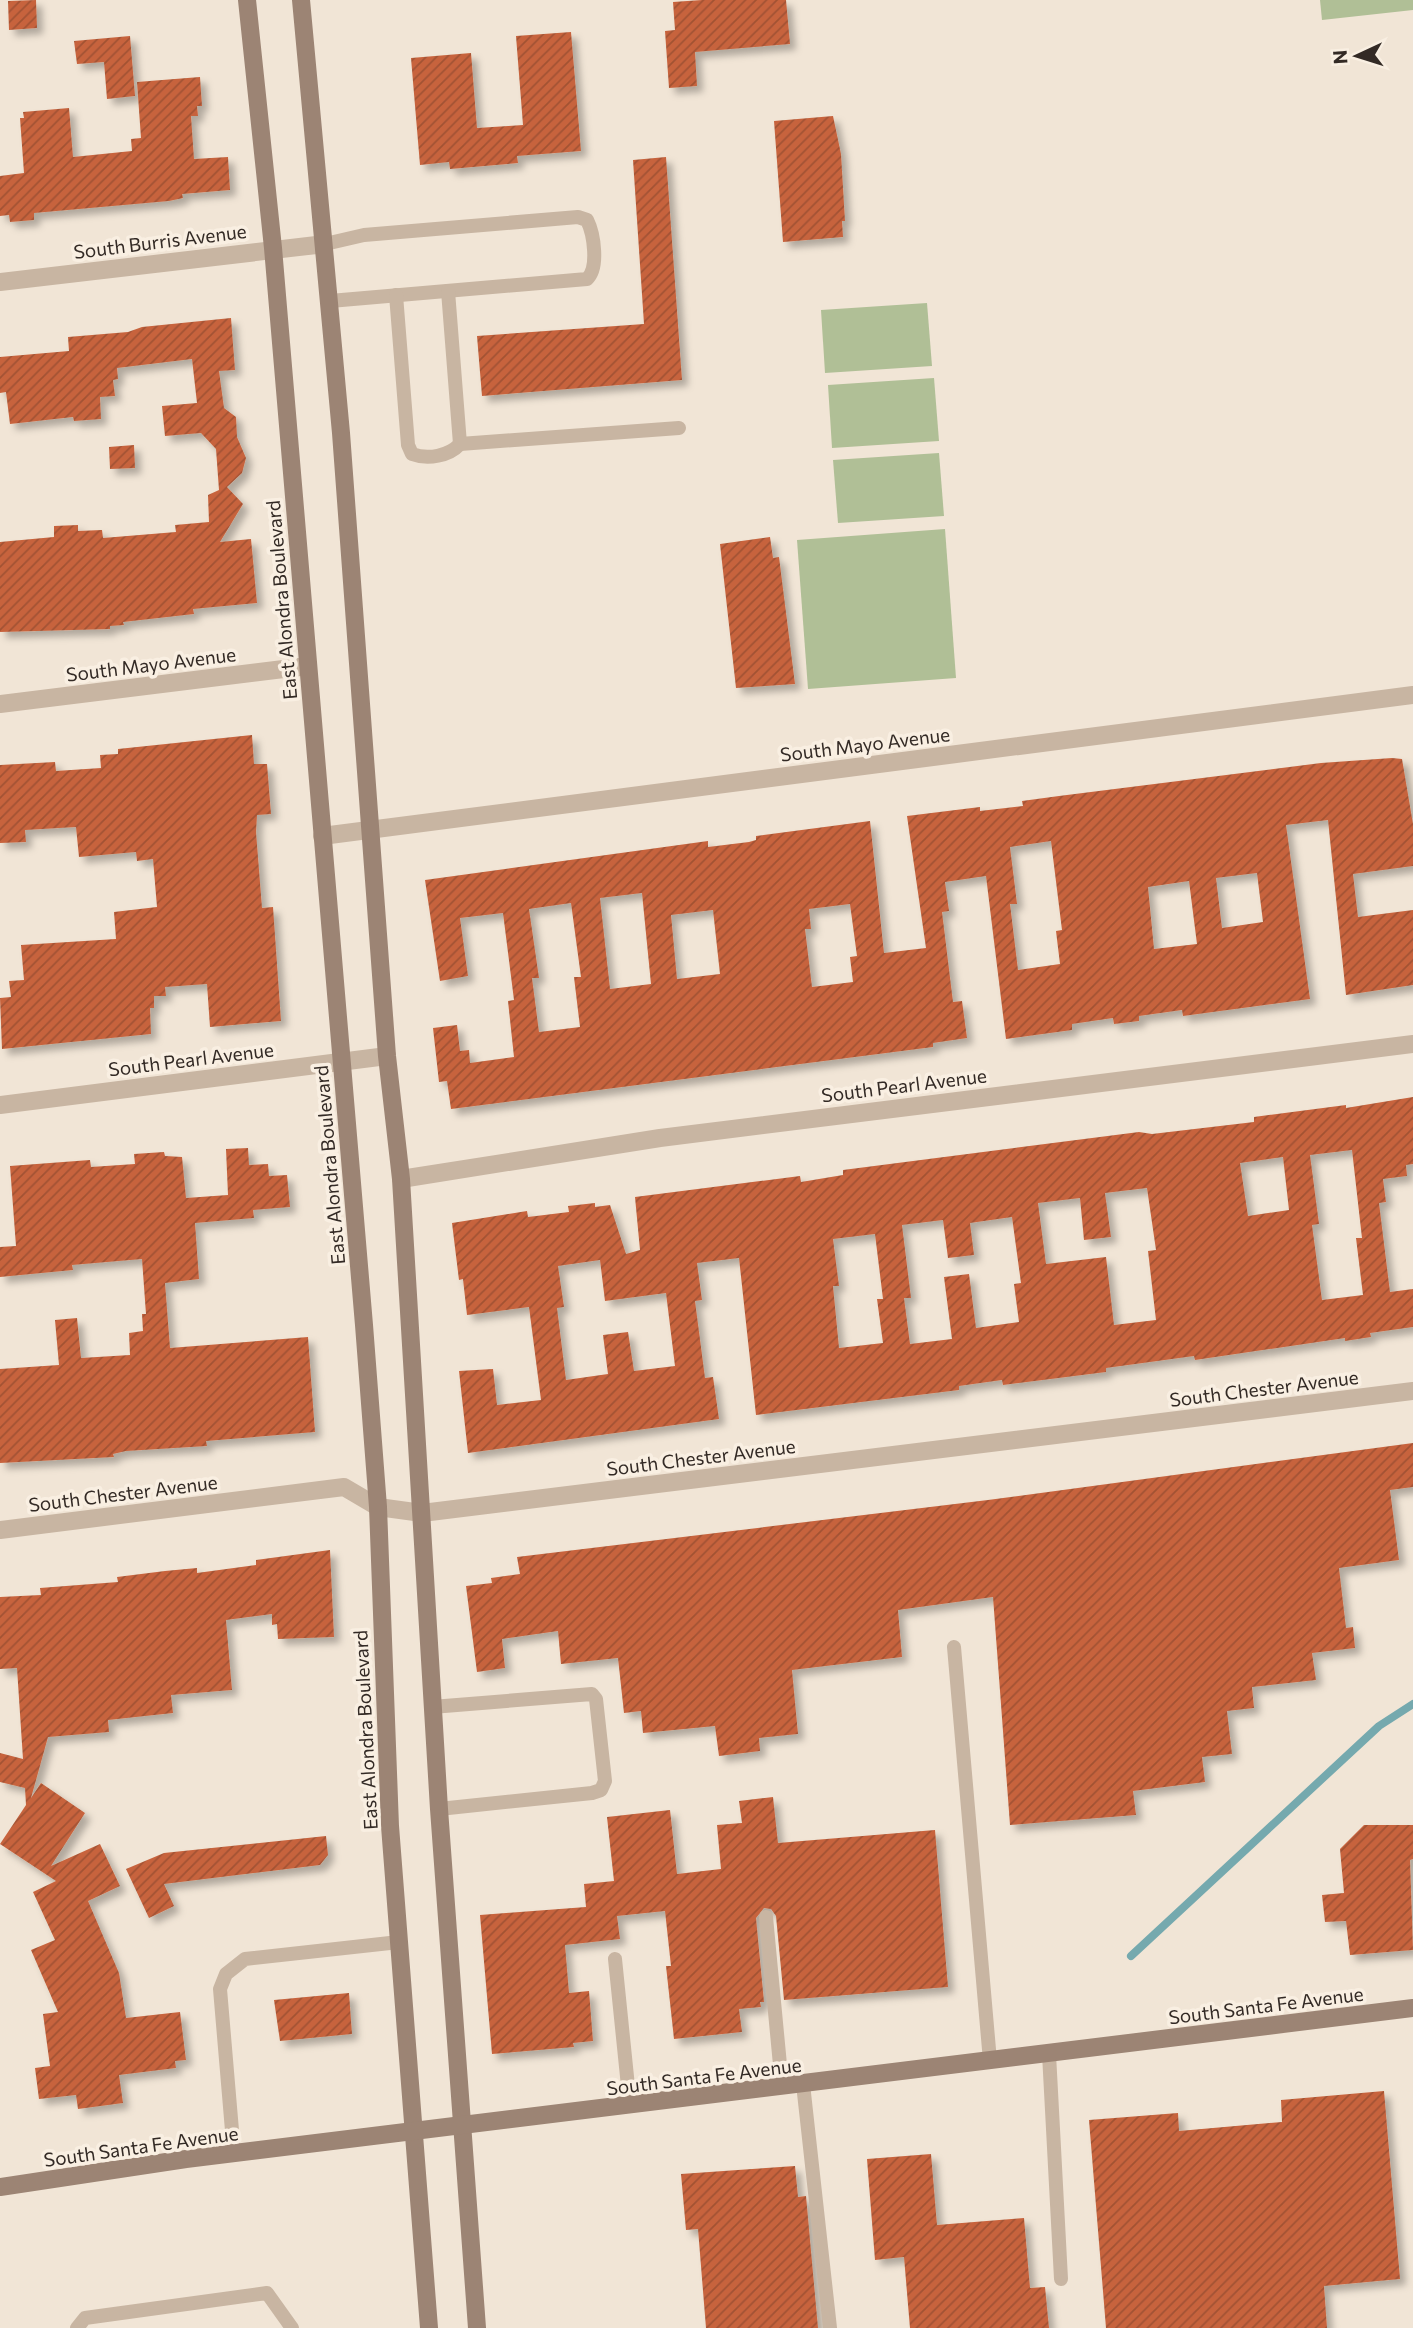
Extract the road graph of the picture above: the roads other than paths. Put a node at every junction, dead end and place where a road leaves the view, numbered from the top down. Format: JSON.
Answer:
{"nodes":[{"id":1,"x":247,"y":0,"type":"edge"},
{"id":2,"x":301,"y":0,"type":"edge"},
{"id":3,"x":325,"y":244,"type":"junction"},
{"id":4,"x":273,"y":248,"type":"junction"},
{"id":5,"x":0,"y":282,"type":"edge"},
{"id":6,"x":448,"y":291,"type":"junction"},
{"id":7,"x":396,"y":295,"type":"junction"},
{"id":8,"x":330,"y":301,"type":"junction"},
{"id":9,"x":679,"y":428,"type":"dead end"},
{"id":10,"x":460,"y":444,"type":"junction"},
{"id":11,"x":308,"y":666,"type":"junction"},
{"id":12,"x":1413,"y":695,"type":"edge"},
{"id":13,"x":0,"y":704,"type":"edge"},
{"id":14,"x":370,"y":830,"type":"junction"},
{"id":15,"x":322,"y":836,"type":"junction"},
{"id":16,"x":1413,"y":1044,"type":"edge"},
{"id":17,"x":387,"y":1056,"type":"junction"},
{"id":18,"x":342,"y":1061,"type":"junction"},
{"id":19,"x":0,"y":1105,"type":"edge"},
{"id":20,"x":401,"y":1179,"type":"junction"},
{"id":21,"x":1413,"y":1391,"type":"edge"},
{"id":22,"x":378,"y":1507,"type":"junction"},
{"id":23,"x":422,"y":1513,"type":"junction"},
{"id":24,"x":0,"y":1530,"type":"edge"},
{"id":25,"x":954,"y":1647,"type":"dead end"},
{"id":26,"x":432,"y":1707,"type":"junction"},
{"id":27,"x":439,"y":1809,"type":"junction"},
{"id":28,"x":766,"y":1917,"type":"dead end"},
{"id":29,"x":399,"y":1942,"type":"junction"},
{"id":30,"x":615,"y":1959,"type":"dead end"},
{"id":31,"x":1413,"y":2008,"type":"edge"},
{"id":32,"x":1049,"y":2054,"type":"junction"},
{"id":33,"x":990,"y":2061,"type":"junction"},
{"id":34,"x":803,"y":2084,"type":"junction"},
{"id":35,"x":782,"y":2087,"type":"junction"},
{"id":36,"x":630,"y":2106,"type":"junction"},
{"id":37,"x":464,"y":2127,"type":"junction"},
{"id":38,"x":412,"y":2134,"type":"junction"},
{"id":39,"x":234,"y":2154,"type":"junction"},
{"id":40,"x":0,"y":2186,"type":"edge"},
{"id":41,"x":1061,"y":2279,"type":"dead end"},
{"id":42,"x":77,"y":2328,"type":"edge"},
{"id":43,"x":292,"y":2328,"type":"edge"},
{"id":44,"x":429,"y":2328,"type":"edge"},
{"id":45,"x":477,"y":2328,"type":"edge"},
{"id":46,"x":830,"y":2328,"type":"edge"}],
"edges":[{"from":1,"to":4,"type":"main road","name":"East Alondra Boulevard"},
{"from":2,"to":3,"type":"main road"},
{"from":3,"to":4,"type":"street","name":"South Burris Avenue"},
{"from":3,"to":6,"type":"lane"},
{"from":3,"to":8,"type":"main road"},
{"from":4,"to":5,"type":"street","name":"South Burris Avenue"},
{"from":4,"to":11,"type":"main road","name":"East Alondra Boulevard"},
{"from":6,"to":7,"type":"lane"},
{"from":6,"to":10,"type":"lane"},
{"from":7,"to":8,"type":"lane"},
{"from":7,"to":10,"type":"lane"},
{"from":8,"to":14,"type":"main road"},
{"from":9,"to":10,"type":"lane"},
{"from":11,"to":13,"type":"street","name":"South Mayo Avenue"},
{"from":11,"to":15,"type":"main road","name":"East Alondra Boulevard"},
{"from":12,"to":14,"type":"street","name":"South Mayo Avenue"},
{"from":14,"to":15,"type":"street","name":"South Mayo Avenue"},
{"from":14,"to":17,"type":"main road"},
{"from":15,"to":18,"type":"main road","name":"East Alondra Boulevard"},
{"from":16,"to":20,"type":"street","name":"South Pearl Avenue"},
{"from":17,"to":18,"type":"street","name":"South Pearl Avenue"},
{"from":17,"to":20,"type":"main road"},
{"from":18,"to":19,"type":"street","name":"South Pearl Avenue"},
{"from":18,"to":22,"type":"main road","name":"East Alondra Boulevard"},
{"from":20,"to":23,"type":"main road"},
{"from":21,"to":23,"type":"street","name":"South Chester Avenue"},
{"from":22,"to":23,"type":"street","name":"South Chester Avenue"},
{"from":22,"to":24,"type":"street","name":"South Chester Avenue"},
{"from":22,"to":29,"type":"main road","name":"East Alondra Boulevard"},
{"from":23,"to":26,"type":"main road"},
{"from":25,"to":33,"type":"lane"},
{"from":26,"to":27,"type":"main road"},
{"from":26,"to":27,"type":"lane"},
{"from":27,"to":37,"type":"main road"},
{"from":28,"to":35,"type":"lane"},
{"from":29,"to":38,"type":"main road","name":"East Alondra Boulevard"},
{"from":29,"to":39,"type":"lane"},
{"from":30,"to":36,"type":"lane"},
{"from":31,"to":32,"type":"main road","name":"South Santa Fe Avenue"},
{"from":32,"to":33,"type":"main road","name":"South Santa Fe Avenue"},
{"from":32,"to":41,"type":"lane"},
{"from":33,"to":34,"type":"main road","name":"South Santa Fe Avenue"},
{"from":34,"to":35,"type":"main road","name":"South Santa Fe Avenue"},
{"from":34,"to":46,"type":"lane"},
{"from":35,"to":36,"type":"main road","name":"South Santa Fe Avenue"},
{"from":36,"to":37,"type":"main road","name":"South Santa Fe Avenue"},
{"from":37,"to":38,"type":"main road","name":"South Santa Fe Avenue"},
{"from":37,"to":45,"type":"main road"},
{"from":38,"to":39,"type":"main road","name":"South Santa Fe Avenue"},
{"from":38,"to":44,"type":"main road","name":"East Alondra Boulevard"},
{"from":39,"to":40,"type":"main road","name":"South Santa Fe Avenue"},
{"from":42,"to":43,"type":"lane"}]}
